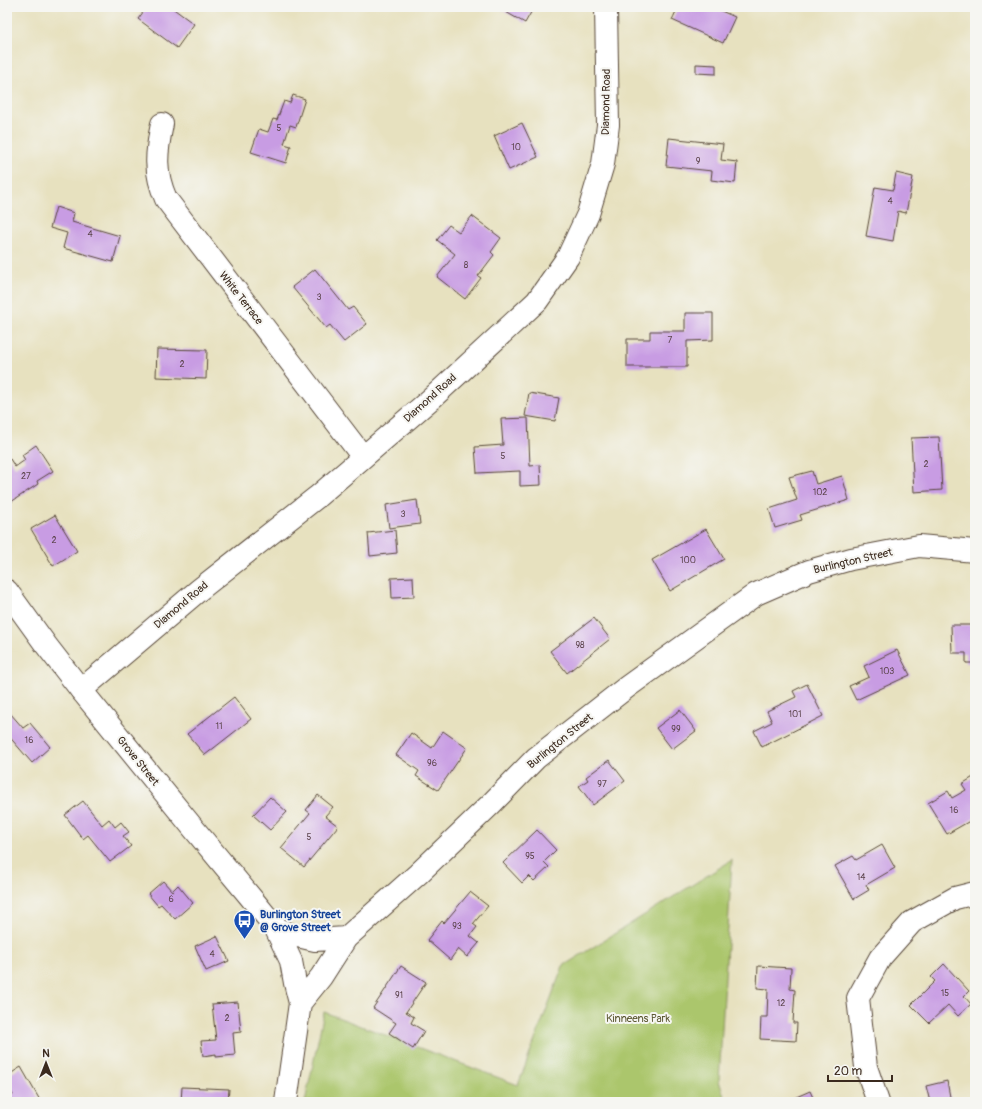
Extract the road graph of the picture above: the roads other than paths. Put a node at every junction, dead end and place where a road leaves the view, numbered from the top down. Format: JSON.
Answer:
{"nodes":[{"id":1,"x":606,"y":7,"type":"edge"},
{"id":2,"x":162,"y":124,"type":"dead end"},
{"id":3,"x":363,"y":457,"type":"junction"},
{"id":4,"x":975,"y":551,"type":"edge"},
{"id":5,"x":7,"y":591,"type":"edge"},
{"id":6,"x":81,"y":690,"type":"junction"},
{"id":7,"x":975,"y":893,"type":"edge"},
{"id":8,"x":275,"y":927,"type":"junction"},
{"id":9,"x":346,"y":938,"type":"junction"},
{"id":10,"x":300,"y":1003,"type":"junction"},
{"id":11,"x":286,"y":1102,"type":"edge"},
{"id":12,"x":878,"y":1102,"type":"edge"}],
"edges":[{"from":1,"to":3,"type":"street","name":"Diamond Road"},
{"from":2,"to":3,"type":"street","name":"White Terrace"},
{"from":3,"to":6,"type":"street","name":"Diamond Road"},
{"from":4,"to":9,"type":"street","name":"Burlington Street"},
{"from":5,"to":6,"type":"street","name":"Grove Street"},
{"from":6,"to":8,"type":"street","name":"Grove Street"},
{"from":7,"to":12,"type":"street"},
{"from":8,"to":9,"type":"street","name":"Grove Street"},
{"from":8,"to":10,"type":"street","name":"Grove Street"},
{"from":9,"to":10,"type":"street","name":"Burlington Street"},
{"from":10,"to":11,"type":"street"}]}
